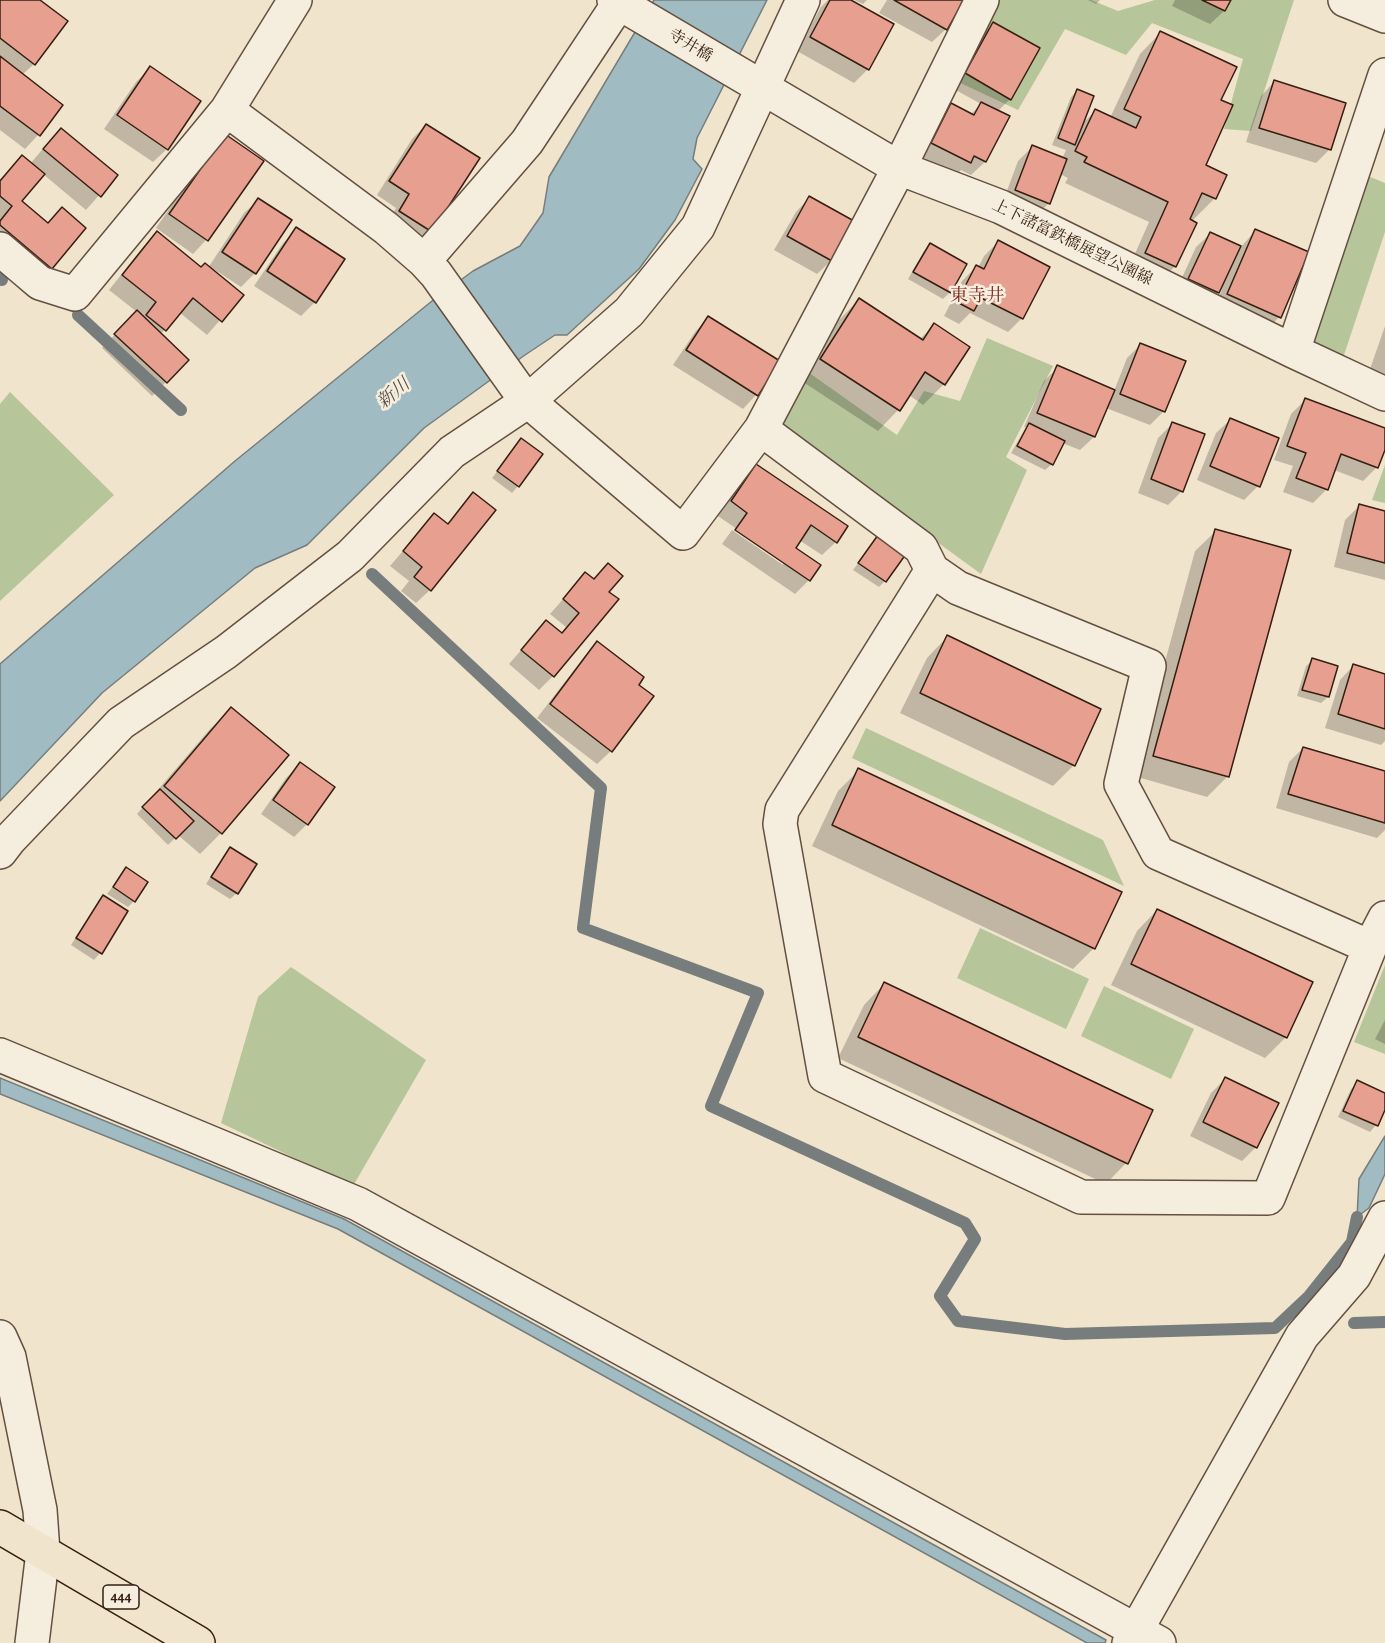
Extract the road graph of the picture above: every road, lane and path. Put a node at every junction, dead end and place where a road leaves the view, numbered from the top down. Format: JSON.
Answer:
{"nodes":[{"id":1,"x":295,"y":0,"type":"edge"},
{"id":2,"x":803,"y":0,"type":"edge"},
{"id":3,"x":982,"y":0,"type":"edge"},
{"id":4,"x":1345,"y":0,"type":"edge"},
{"id":5,"x":618,"y":1,"type":"edge"},
{"id":6,"x":1385,"y":16,"type":"edge"},
{"id":7,"x":1385,"y":75,"type":"edge"},
{"id":8,"x":762,"y":88,"type":"junction"},
{"id":9,"x":226,"y":110,"type":"junction"},
{"id":10,"x":899,"y":168,"type":"junction"},
{"id":11,"x":0,"y":249,"type":"edge"},
{"id":12,"x":430,"y":268,"type":"junction"},
{"id":13,"x":1293,"y":351,"type":"junction"},
{"id":14,"x":1385,"y":394,"type":"edge"},
{"id":15,"x":524,"y":396,"type":"junction"},
{"id":16,"x":761,"y":429,"type":"junction"},
{"id":17,"x":932,"y":570,"type":"junction"},
{"id":18,"x":0,"y":852,"type":"edge"},
{"id":19,"x":1385,"y":918,"type":"edge"},
{"id":20,"x":1370,"y":947,"type":"junction"},
{"id":21,"x":0,"y":1054,"type":"edge"},
{"id":22,"x":1385,"y":1218,"type":"edge"},
{"id":23,"x":0,"y":1337,"type":"edge"},
{"id":24,"x":0,"y":1527,"type":"edge"},
{"id":25,"x":43,"y":1552,"type":"junction"},
{"id":26,"x":1142,"y":1639,"type":"edge"},
{"id":27,"x":32,"y":1643,"type":"edge"},
{"id":28,"x":198,"y":1643,"type":"edge"}],
"edges":[{"from":1,"to":9,"type":"street"},
{"from":2,"to":8,"type":"street"},
{"from":3,"to":10,"type":"street"},
{"from":4,"to":6,"type":"street"},
{"from":5,"to":8,"type":"street","name":"寺井橋"},
{"from":5,"to":12,"type":"street"},
{"from":7,"to":13,"type":"street"},
{"from":8,"to":10,"type":"street","name":"上下諸富鉄橋展望公園線"},
{"from":8,"to":15,"type":"street"},
{"from":9,"to":11,"type":"street"},
{"from":9,"to":12,"type":"street"},
{"from":10,"to":13,"type":"street","name":"上下諸富鉄橋展望公園線"},
{"from":10,"to":16,"type":"street"},
{"from":12,"to":15,"type":"street"},
{"from":13,"to":14,"type":"street","name":"上下諸富鉄橋展望公園線"},
{"from":15,"to":16,"type":"street"},
{"from":15,"to":18,"type":"street"},
{"from":16,"to":17,"type":"street"},
{"from":17,"to":20,"type":"street"},
{"from":17,"to":20,"type":"street"},
{"from":19,"to":20,"type":"street"},
{"from":21,"to":26,"type":"street"},
{"from":22,"to":26,"type":"street"},
{"from":23,"to":25,"type":"street"},
{"from":24,"to":25,"type":"highway","number":"444"},
{"from":25,"to":27,"type":"street"},
{"from":25,"to":28,"type":"highway","number":"444"}]}
